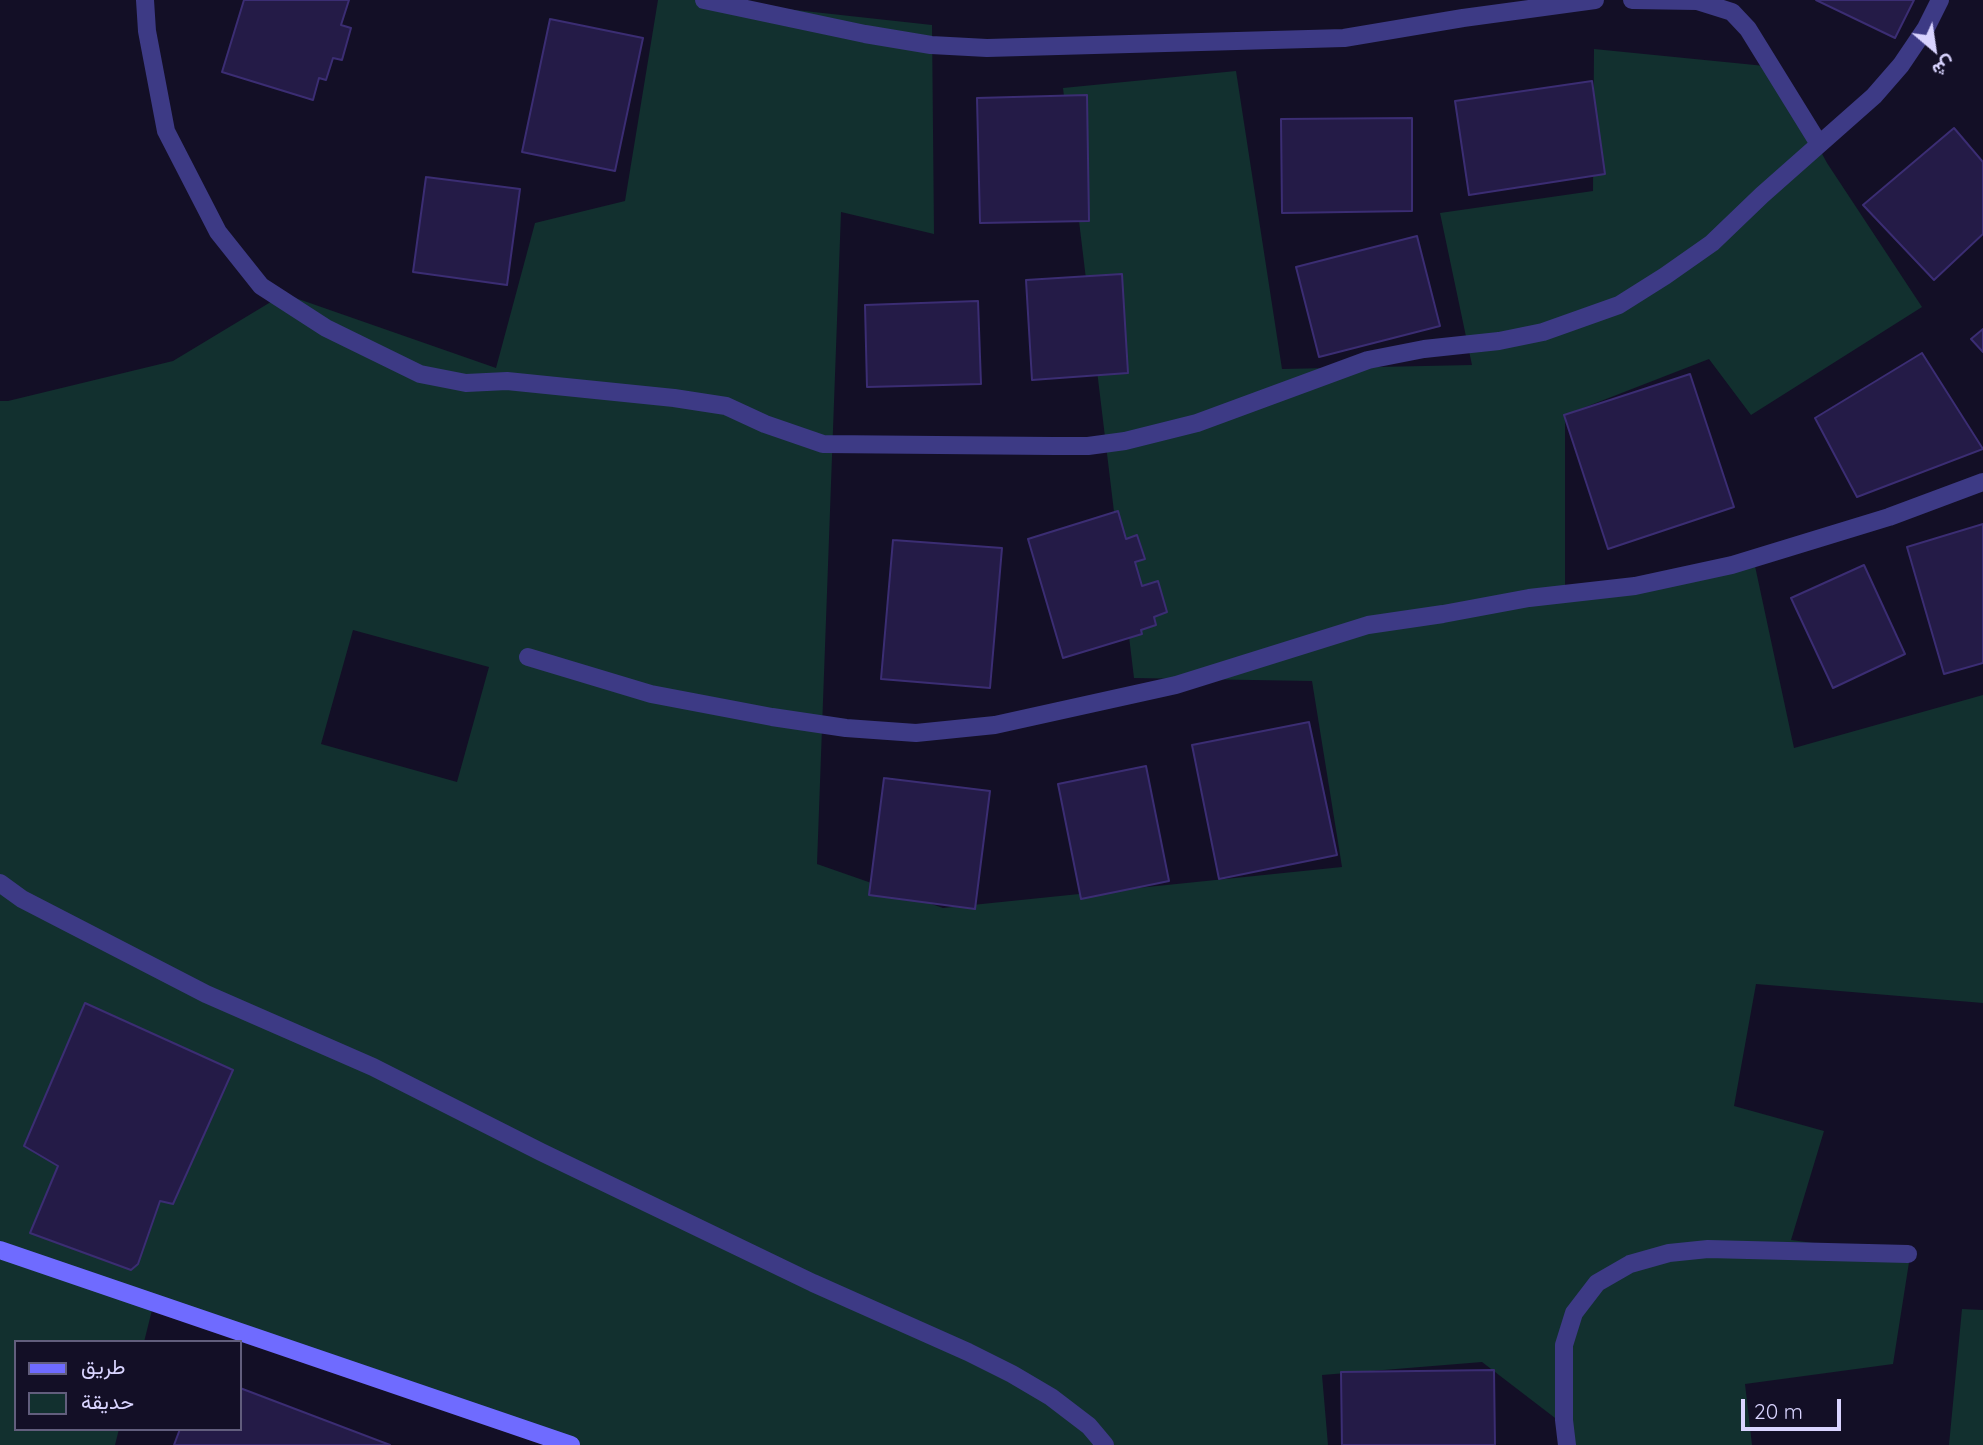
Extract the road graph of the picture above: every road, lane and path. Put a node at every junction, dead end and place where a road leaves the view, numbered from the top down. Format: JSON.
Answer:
{"nodes":[{"id":1,"x":145,"y":0,"type":"edge"},
{"id":2,"x":704,"y":0,"type":"edge"},
{"id":3,"x":1595,"y":0,"type":"edge"},
{"id":4,"x":1632,"y":0,"type":"edge"},
{"id":5,"x":1940,"y":0,"type":"edge"},
{"id":6,"x":1819,"y":144,"type":"junction"},
{"id":7,"x":1983,"y":482,"type":"edge"},
{"id":8,"x":527,"y":657,"type":"dead end"},
{"id":9,"x":0,"y":883,"type":"edge"},
{"id":10,"x":0,"y":1250,"type":"edge"},
{"id":11,"x":1908,"y":1254,"type":"dead end"},
{"id":12,"x":571,"y":1445,"type":"edge"},
{"id":13,"x":1105,"y":1445,"type":"edge"},
{"id":14,"x":1567,"y":1445,"type":"edge"}],
"edges":[{"from":1,"to":6,"type":"street"},
{"from":2,"to":3,"type":"street"},
{"from":4,"to":6,"type":"street"},
{"from":5,"to":6,"type":"street"},
{"from":7,"to":8,"type":"street"},
{"from":9,"to":13,"type":"street"},
{"from":10,"to":12,"type":"street"},
{"from":11,"to":14,"type":"street"}]}
